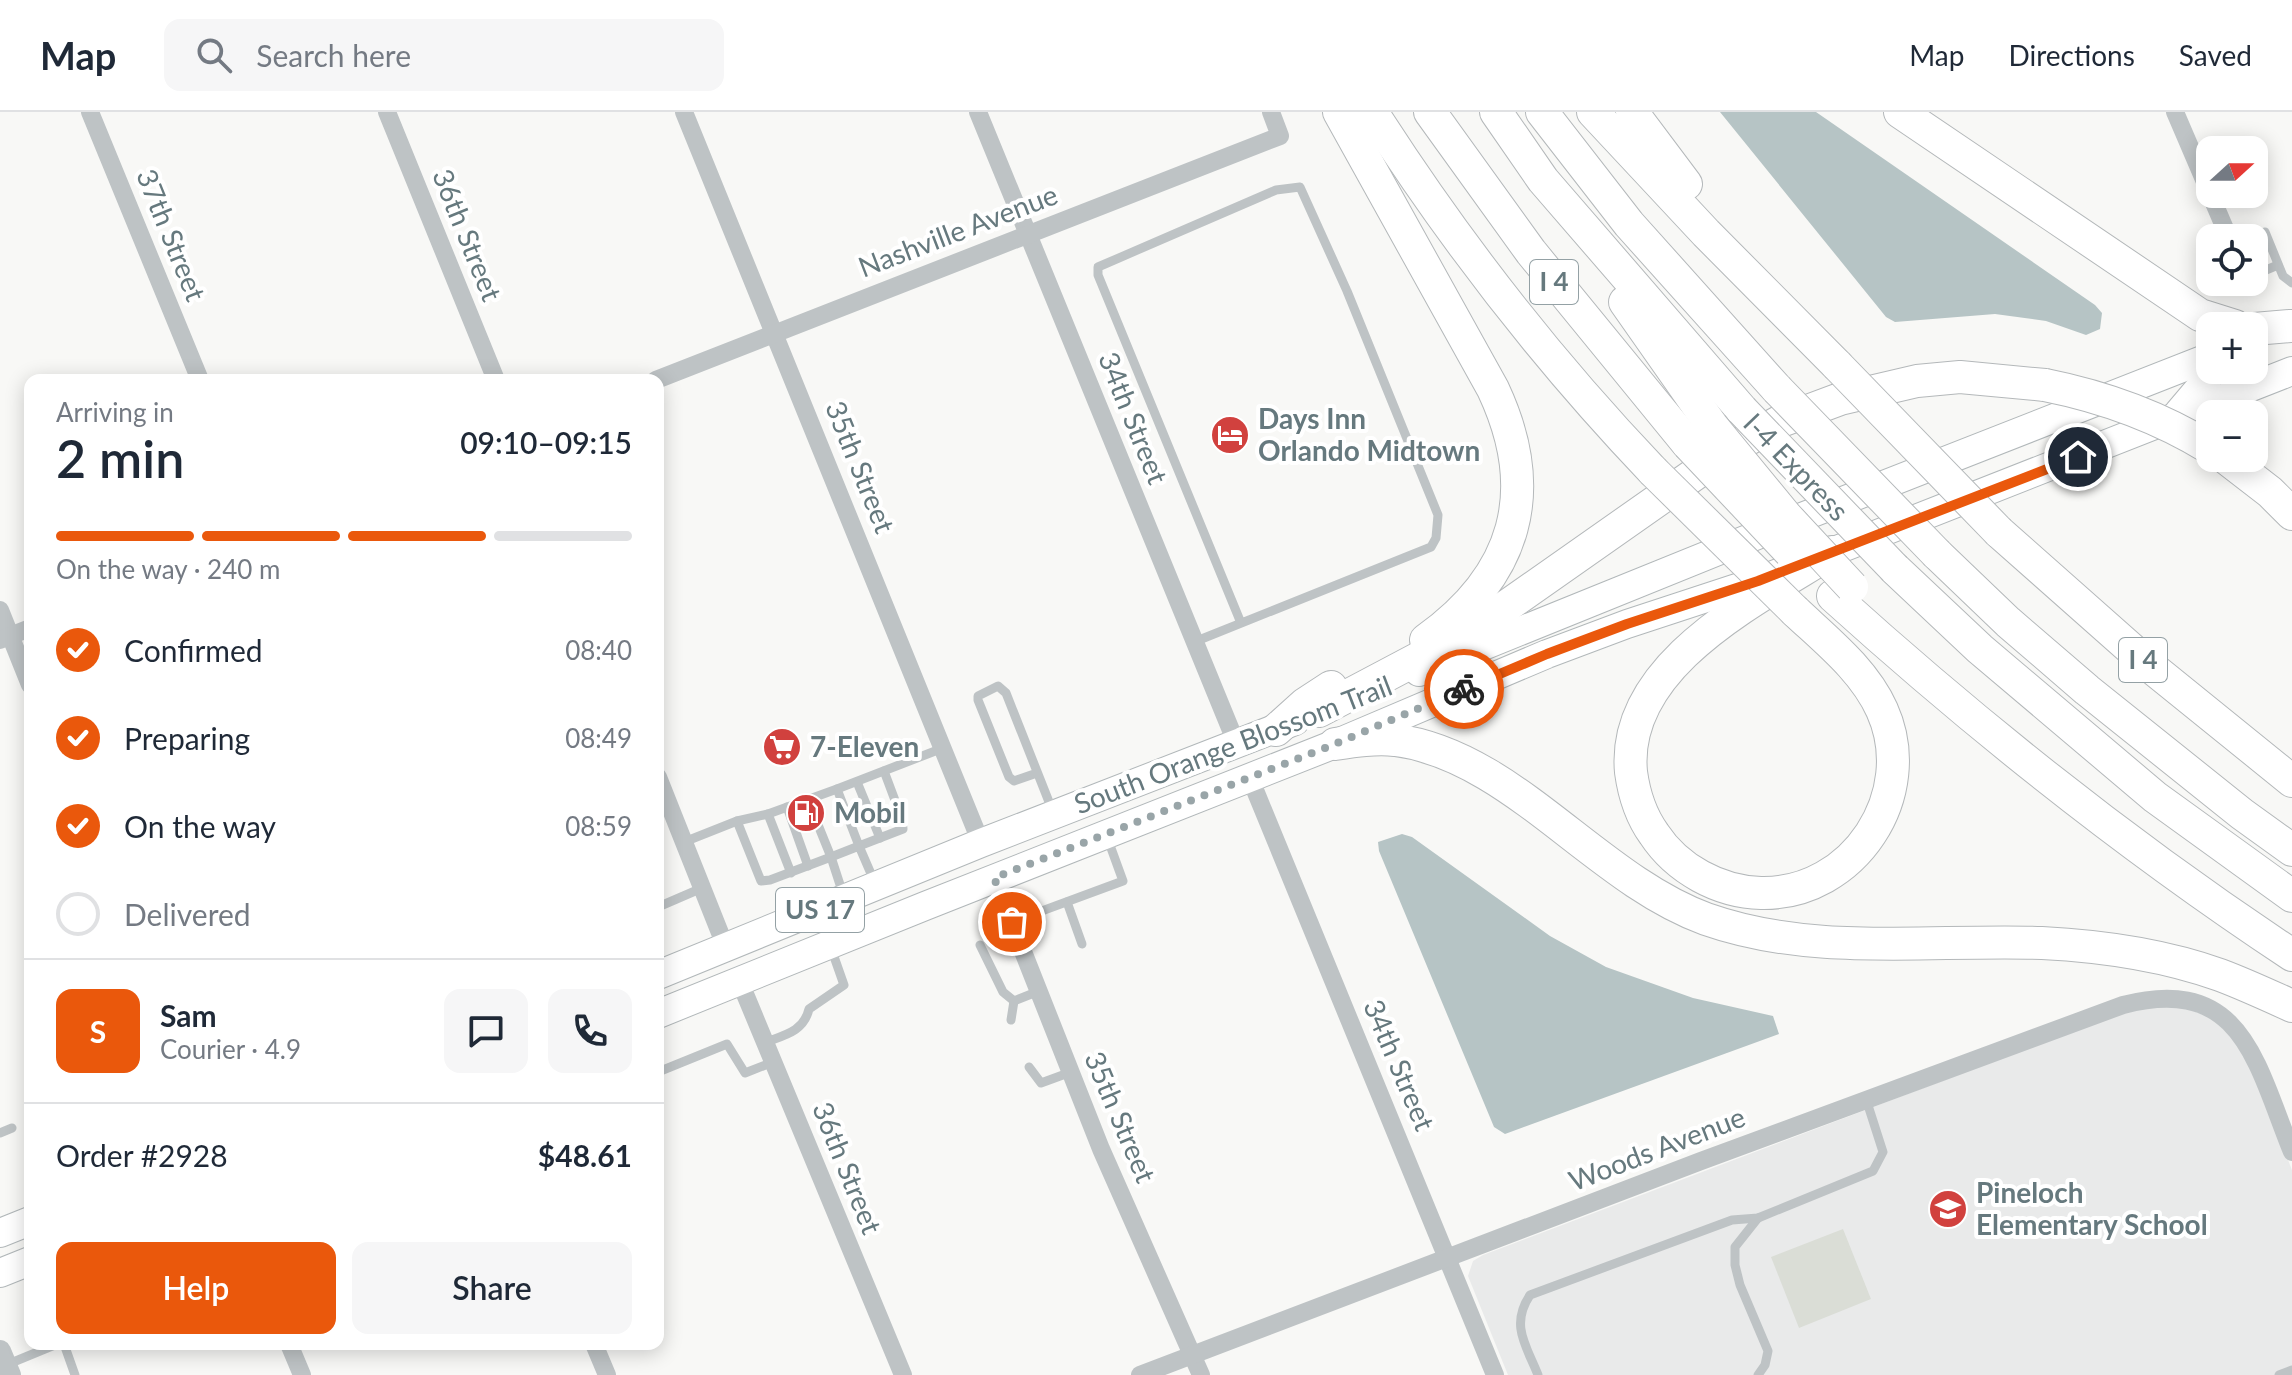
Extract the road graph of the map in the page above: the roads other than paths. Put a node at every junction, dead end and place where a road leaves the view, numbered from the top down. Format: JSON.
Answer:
{"nodes":[{"id":1,"x":90,"y":112,"type":"edge"},
{"id":2,"x":387,"y":112,"type":"edge"},
{"id":3,"x":684,"y":112,"type":"edge"},
{"id":4,"x":978,"y":112,"type":"edge"},
{"id":5,"x":1271,"y":112,"type":"edge"},
{"id":6,"x":1339,"y":112,"type":"edge"},
{"id":7,"x":1372,"y":112,"type":"edge"},
{"id":8,"x":1430,"y":112,"type":"edge"},
{"id":9,"x":1496,"y":112,"type":"edge"},
{"id":10,"x":1542,"y":112,"type":"edge"},
{"id":11,"x":1593,"y":112,"type":"edge"},
{"id":12,"x":1632,"y":112,"type":"edge"},
{"id":13,"x":1900,"y":112,"type":"edge"},
{"id":14,"x":2175,"y":112,"type":"edge"},
{"id":15,"x":1543,"y":180,"type":"junction"},
{"id":16,"x":2223,"y":224,"type":"edge"},
{"id":17,"x":1027,"y":235,"type":"junction"},
{"id":18,"x":2268,"y":240,"type":"edge"},
{"id":19,"x":2278,"y":265,"type":"junction"},
{"id":20,"x":2268,"y":271,"type":"edge"},
{"id":21,"x":2292,"y":283,"type":"edge"},
{"id":22,"x":2196,"y":318,"type":"edge"},
{"id":23,"x":775,"y":331,"type":"junction"},
{"id":24,"x":2268,"y":337,"type":"edge"},
{"id":25,"x":2268,"y":343,"type":"edge"},
{"id":26,"x":2291,"y":349,"type":"edge"},
{"id":27,"x":2196,"y":362,"type":"edge"},
{"id":28,"x":1837,"y":365,"type":"junction"},
{"id":29,"x":198,"y":374,"type":"edge"},
{"id":30,"x":494,"y":374,"type":"edge"},
{"id":31,"x":664,"y":377,"type":"edge"},
{"id":32,"x":2203,"y":384,"type":"edge"},
{"id":33,"x":2180,"y":414,"type":"junction"},
{"id":34,"x":1700,"y":435,"type":"junction"},
{"id":35,"x":2196,"y":440,"type":"edge"},
{"id":36,"x":2244,"y":472,"type":"edge"},
{"id":37,"x":2292,"y":514,"type":"edge"},
{"id":38,"x":1832,"y":552,"type":"junction"},
{"id":39,"x":0,"y":610,"type":"edge"},
{"id":40,"x":1241,"y":623,"type":"junction"},
{"id":41,"x":24,"y":630,"type":"edge"},
{"id":42,"x":5,"y":638,"type":"edge"},
{"id":43,"x":1194,"y":642,"type":"junction"},
{"id":44,"x":24,"y":674,"type":"edge"},
{"id":45,"x":1319,"y":711,"type":"junction"},
{"id":46,"x":1276,"y":730,"type":"junction"},
{"id":47,"x":1335,"y":744,"type":"junction"},
{"id":48,"x":1237,"y":745,"type":"junction"},
{"id":49,"x":943,"y":748,"type":"junction"},
{"id":50,"x":884,"y":771,"type":"junction"},
{"id":51,"x":1037,"y":773,"type":"junction"},
{"id":52,"x":1250,"y":778,"type":"junction"},
{"id":53,"x":2292,"y":781,"type":"edge"},
{"id":54,"x":857,"y":782,"type":"junction"},
{"id":55,"x":837,"y":789,"type":"junction"},
{"id":56,"x":664,"y":792,"type":"edge"},
{"id":57,"x":808,"y":800,"type":"junction"},
{"id":58,"x":787,"y":807,"type":"junction"},
{"id":59,"x":768,"y":814,"type":"junction"},
{"id":60,"x":1054,"y":815,"type":"junction"},
{"id":61,"x":737,"y":821,"type":"junction"},
{"id":62,"x":1106,"y":834,"type":"junction"},
{"id":63,"x":880,"y":838,"type":"junction"},
{"id":64,"x":684,"y":842,"type":"junction"},
{"id":65,"x":981,"y":843,"type":"junction"},
{"id":66,"x":859,"y":846,"type":"junction"},
{"id":67,"x":2292,"y":850,"type":"edge"},
{"id":68,"x":831,"y":857,"type":"junction"},
{"id":69,"x":808,"y":866,"type":"junction"},
{"id":70,"x":791,"y":873,"type":"junction"},
{"id":71,"x":994,"y":878,"type":"junction"},
{"id":72,"x":876,"y":887,"type":"junction"},
{"id":73,"x":702,"y":888,"type":"junction"},
{"id":74,"x":2292,"y":896,"type":"edge"},
{"id":75,"x":845,"y":899,"type":"junction"},
{"id":76,"x":1067,"y":902,"type":"junction"},
{"id":77,"x":664,"y":904,"type":"edge"},
{"id":78,"x":1012,"y":922,"type":"junction"},
{"id":79,"x":1082,"y":944,"type":"dead end"},
{"id":80,"x":829,"y":945,"type":"junction"},
{"id":81,"x":980,"y":945,"type":"dead end"},
{"id":82,"x":726,"y":948,"type":"junction"},
{"id":83,"x":2292,"y":955,"type":"edge"},
{"id":84,"x":786,"y":963,"type":"junction"},
{"id":85,"x":664,"y":973,"type":"edge"},
{"id":86,"x":740,"y":982,"type":"junction"},
{"id":87,"x":1039,"y":991,"type":"junction"},
{"id":88,"x":1014,"y":1001,"type":"junction"},
{"id":89,"x":2292,"y":1006,"type":"edge"},
{"id":90,"x":664,"y":1012,"type":"edge"},
{"id":91,"x":1011,"y":1020,"type":"dead end"},
{"id":92,"x":766,"y":1042,"type":"junction"},
{"id":93,"x":773,"y":1062,"type":"junction"},
{"id":94,"x":1029,"y":1067,"type":"dead end"},
{"id":95,"x":664,"y":1070,"type":"edge"},
{"id":96,"x":1071,"y":1072,"type":"junction"},
{"id":97,"x":1866,"y":1099,"type":"junction"},
{"id":98,"x":12,"y":1128,"type":"dead end"},
{"id":99,"x":0,"y":1133,"type":"edge"},
{"id":100,"x":2292,"y":1152,"type":"edge"},
{"id":101,"x":1758,"y":1218,"type":"junction"},
{"id":102,"x":24,"y":1223,"type":"edge"},
{"id":103,"x":0,"y":1233,"type":"edge"},
{"id":104,"x":1449,"y":1259,"type":"junction"},
{"id":105,"x":24,"y":1263,"type":"edge"},
{"id":106,"x":0,"y":1273,"type":"edge"},
{"id":107,"x":41,"y":1350,"type":"edge"},
{"id":108,"x":66,"y":1350,"type":"edge"},
{"id":109,"x":292,"y":1350,"type":"edge"},
{"id":110,"x":597,"y":1350,"type":"edge"},
{"id":111,"x":1193,"y":1354,"type":"junction"},
{"id":112,"x":5,"y":1364,"type":"edge"},
{"id":113,"x":2292,"y":1370,"type":"edge"},
{"id":114,"x":75,"y":1375,"type":"edge"},
{"id":115,"x":302,"y":1375,"type":"edge"},
{"id":116,"x":607,"y":1375,"type":"edge"},
{"id":117,"x":903,"y":1375,"type":"edge"},
{"id":118,"x":1140,"y":1375,"type":"edge"},
{"id":119,"x":1201,"y":1375,"type":"edge"},
{"id":120,"x":1495,"y":1375,"type":"edge"},
{"id":121,"x":1538,"y":1375,"type":"edge"},
{"id":122,"x":1758,"y":1375,"type":"edge"},
{"id":123,"x":2279,"y":1375,"type":"edge"}],
"edges":[{"from":1,"to":29,"type":"street","name":"37th Street"},
{"from":2,"to":30,"type":"street","name":"36th Street"},
{"from":3,"to":23,"type":"street","name":"35th Street"},
{"from":4,"to":17,"type":"street","name":"34th Street"},
{"from":5,"to":17,"type":"street","name":"Nashville Avenue"},
{"from":6,"to":46,"type":"highway"},
{"from":7,"to":38,"type":"highway","bridge":true},
{"from":8,"to":34,"type":"highway","number":"I 4"},
{"from":9,"to":15,"type":"highway","name":"I-4 Express"},
{"from":10,"to":67,"type":"highway","name":"I-4 Express","bridge":true},
{"from":11,"to":28,"type":"highway"},
{"from":12,"to":28,"type":"highway","number":"I 4"},
{"from":13,"to":22,"type":"highway"},
{"from":14,"to":16,"type":"street"},
{"from":15,"to":34,"type":"highway"},
{"from":15,"to":74,"type":"highway","name":"I-4 Express","bridge":true},
{"from":17,"to":23,"type":"street","name":"Nashville Avenue"},
{"from":17,"to":43,"type":"street","name":"34th Street"},
{"from":18,"to":19,"type":"lane"},
{"from":19,"to":20,"type":"lane"},
{"from":19,"to":21,"type":"lane"},
{"from":23,"to":31,"type":"street","name":"Nashville Avenue"},
{"from":23,"to":49,"type":"street","name":"35th Street"},
{"from":24,"to":26,"type":"highway"},
{"from":25,"to":26,"type":"main road"},
{"from":26,"to":33,"type":"main road","name":"South Orange Blossom Trail","number":"US 17"},
{"from":27,"to":45,"type":"main road","name":"South Orange Blossom Trail","number":"US 17"},
{"from":28,"to":53,"type":"highway","number":"I 4","bridge":true},
{"from":32,"to":33,"type":"highway"},
{"from":33,"to":38,"type":"main road","name":"South Orange Blossom Trail","number":"US 17"},
{"from":34,"to":83,"type":"highway","number":"I 4","bridge":true},
{"from":35,"to":45,"type":"highway","bridge":true},
{"from":36,"to":37,"type":"highway"},
{"from":38,"to":47,"type":"main road","name":"South Orange Blossom Trail","number":"US 17"},
{"from":39,"to":42,"type":"street"},
{"from":40,"to":40,"type":"lane"},
{"from":40,"to":43,"type":"lane"},
{"from":41,"to":42,"type":"street"},
{"from":42,"to":44,"type":"street"},
{"from":43,"to":48,"type":"street","name":"34th Street"},
{"from":45,"to":46,"type":"main road","name":"South Orange Blossom Trail","number":"US 17"},
{"from":46,"to":48,"type":"main road","name":"South Orange Blossom Trail","number":"US 17"},
{"from":47,"to":52,"type":"main road","name":"South Orange Blossom Trail","number":"US 17"},
{"from":47,"to":89,"type":"highway"},
{"from":48,"to":60,"type":"main road","name":"South Orange Blossom Trail","number":"US 17"},
{"from":48,"to":71,"type":"main road"},
{"from":49,"to":50,"type":"lane"},
{"from":49,"to":65,"type":"street","name":"35th Street"},
{"from":50,"to":54,"type":"lane"},
{"from":50,"to":63,"type":"lane"},
{"from":51,"to":51,"type":"lane"},
{"from":51,"to":60,"type":"lane"},
{"from":52,"to":62,"type":"main road","name":"South Orange Blossom Trail","number":"US 17"},
{"from":52,"to":104,"type":"street","name":"34th Street"},
{"from":54,"to":55,"type":"lane"},
{"from":54,"to":63,"type":"lane"},
{"from":55,"to":57,"type":"lane"},
{"from":55,"to":66,"type":"lane"},
{"from":56,"to":64,"type":"street"},
{"from":57,"to":58,"type":"lane"},
{"from":57,"to":68,"type":"lane"},
{"from":58,"to":59,"type":"lane"},
{"from":58,"to":69,"type":"lane"},
{"from":59,"to":61,"type":"lane"},
{"from":59,"to":70,"type":"lane"},
{"from":60,"to":65,"type":"main road","name":"South Orange Blossom Trail","number":"US 17"},
{"from":61,"to":64,"type":"lane"},
{"from":61,"to":70,"type":"lane"},
{"from":62,"to":71,"type":"main road","name":"South Orange Blossom Trail","number":"US 17"},
{"from":62,"to":76,"type":"lane"},
{"from":63,"to":66,"type":"lane"},
{"from":64,"to":73,"type":"street"},
{"from":65,"to":72,"type":"main road","name":"South Orange Blossom Trail","number":"US 17"},
{"from":65,"to":84,"type":"main road"},
{"from":66,"to":68,"type":"lane"},
{"from":66,"to":72,"type":"lane"},
{"from":68,"to":69,"type":"lane"},
{"from":68,"to":75,"type":"lane"},
{"from":69,"to":70,"type":"lane"},
{"from":71,"to":78,"type":"street","name":"35th Street"},
{"from":71,"to":80,"type":"main road","name":"South Orange Blossom Trail","number":"US 17"},
{"from":72,"to":75,"type":"main road","name":"South Orange Blossom Trail","number":"US 17"},
{"from":73,"to":77,"type":"lane"},
{"from":73,"to":82,"type":"street"},
{"from":75,"to":82,"type":"main road","name":"South Orange Blossom Trail","number":"US 17"},
{"from":76,"to":78,"type":"lane"},
{"from":76,"to":79,"type":"lane"},
{"from":78,"to":87,"type":"street","name":"35th Street"},
{"from":80,"to":84,"type":"main road","name":"South Orange Blossom Trail","number":"US 17"},
{"from":80,"to":92,"type":"lane"},
{"from":81,"to":88,"type":"lane"},
{"from":82,"to":85,"type":"main road","name":"South Orange Blossom Trail","number":"US 17"},
{"from":84,"to":86,"type":"main road","name":"South Orange Blossom Trail","number":"US 17"},
{"from":86,"to":90,"type":"main road","name":"South Orange Blossom Trail","number":"US 17"},
{"from":86,"to":92,"type":"street","name":"36th Street"},
{"from":87,"to":88,"type":"lane"},
{"from":87,"to":96,"type":"street","name":"35th Street"},
{"from":88,"to":91,"type":"lane"},
{"from":92,"to":93,"type":"street","name":"36th Street"},
{"from":93,"to":95,"type":"lane"},
{"from":93,"to":117,"type":"street","name":"36th Street"},
{"from":94,"to":96,"type":"lane"},
{"from":96,"to":111,"type":"street","name":"35th Street"},
{"from":97,"to":100,"type":"street","name":"Woods Avenue"},
{"from":97,"to":101,"type":"lane"},
{"from":97,"to":104,"type":"street","name":"Woods Avenue"},
{"from":98,"to":99,"type":"lane"},
{"from":101,"to":121,"type":"lane"},
{"from":101,"to":122,"type":"lane"},
{"from":102,"to":103,"type":"main road"},
{"from":104,"to":111,"type":"street","name":"Woods Avenue"},
{"from":104,"to":120,"type":"street","name":"34th Street"},
{"from":105,"to":106,"type":"main road"},
{"from":107,"to":112,"type":"lane"},
{"from":108,"to":114,"type":"lane"},
{"from":109,"to":115,"type":"street"},
{"from":110,"to":116,"type":"street"},
{"from":111,"to":118,"type":"street","name":"Woods Avenue"},
{"from":111,"to":119,"type":"street","name":"35th Street"},
{"from":113,"to":123,"type":"lane"}]}
